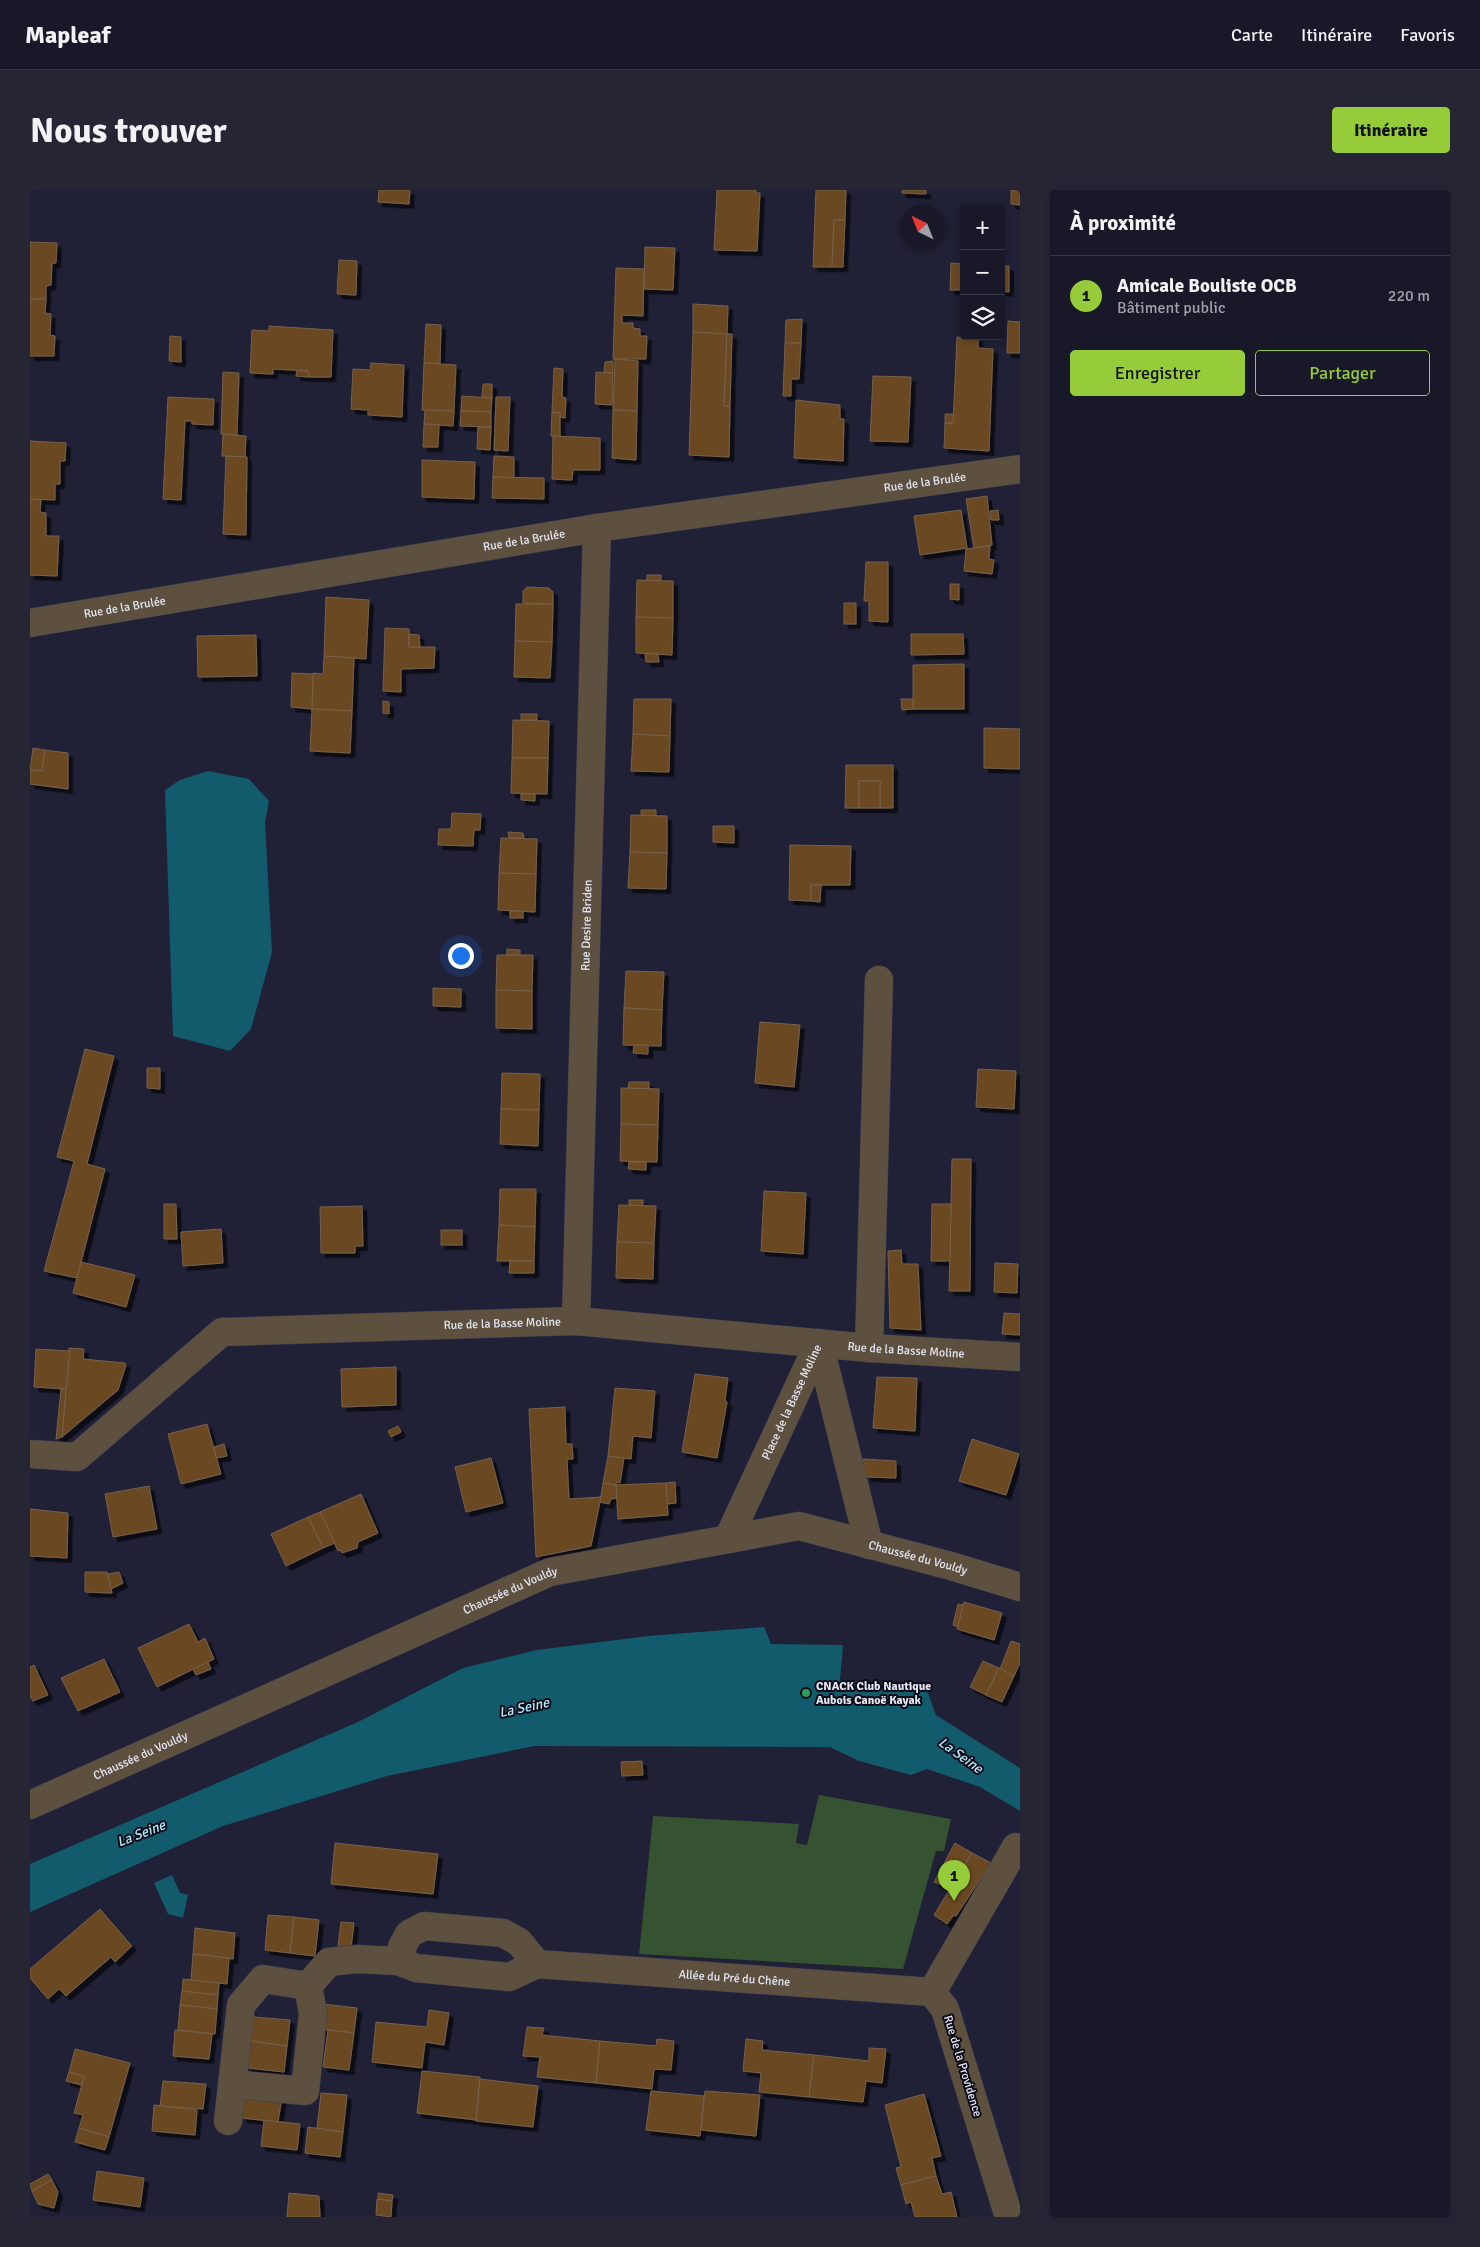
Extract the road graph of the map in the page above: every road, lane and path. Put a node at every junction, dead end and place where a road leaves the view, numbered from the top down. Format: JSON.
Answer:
{"nodes":[{"id":1,"x":1020,"y":469,"type":"edge"},
{"id":2,"x":597,"y":528,"type":"junction"},
{"id":3,"x":30,"y":623,"type":"edge"},
{"id":4,"x":879,"y":980,"type":"dead end"},
{"id":5,"x":576,"y":1321,"type":"junction"},
{"id":6,"x":819,"y":1343,"type":"junction"},
{"id":7,"x":870,"y":1348,"type":"junction"},
{"id":8,"x":1020,"y":1358,"type":"edge"},
{"id":9,"x":30,"y":1454,"type":"edge"},
{"id":10,"x":728,"y":1539,"type":"junction"},
{"id":11,"x":869,"y":1544,"type":"junction"},
{"id":12,"x":1020,"y":1588,"type":"edge"},
{"id":13,"x":30,"y":1805,"type":"edge"},
{"id":14,"x":1016,"y":1847,"type":"dead end"},
{"id":15,"x":398,"y":1961,"type":"junction"},
{"id":16,"x":537,"y":1964,"type":"junction"},
{"id":17,"x":308,"y":1986,"type":"junction"},
{"id":18,"x":932,"y":1992,"type":"junction"},
{"id":19,"x":232,"y":2084,"type":"junction"},
{"id":20,"x":228,"y":2121,"type":"dead end"},
{"id":21,"x":1009,"y":2217,"type":"edge"}],
"edges":[{"from":1,"to":2,"type":"street","name":"Rue de la Brulée"},
{"from":2,"to":3,"type":"street","name":"Rue de la Brulée"},
{"from":2,"to":5,"type":"street","name":"Rue Desire Briden"},
{"from":4,"to":7,"type":"street"},
{"from":5,"to":6,"type":"street","name":"Rue de la Basse Moline"},
{"from":5,"to":9,"type":"street","name":"Rue de la Basse Moline"},
{"from":6,"to":7,"type":"street","name":"Rue de la Basse Moline"},
{"from":6,"to":10,"type":"street","name":"Place de la Basse Moline"},
{"from":6,"to":11,"type":"street","name":"Place de la Basse Moline"},
{"from":7,"to":8,"type":"street","name":"Rue de la Basse Moline"},
{"from":10,"to":11,"type":"street","name":"Chaussée du Vouldy"},
{"from":10,"to":13,"type":"street","name":"Chaussée du Vouldy"},
{"from":11,"to":12,"type":"street","name":"Chaussée du Vouldy"},
{"from":14,"to":18,"type":"street"},
{"from":15,"to":16,"type":"street","name":"Allée du Pré du Chêne"},
{"from":15,"to":16,"type":"street"},
{"from":15,"to":17,"type":"street","name":"Allée du Pré du Chêne"},
{"from":16,"to":18,"type":"street","name":"Allée du Pré du Chêne"},
{"from":17,"to":19,"type":"street"},
{"from":17,"to":19,"type":"street"},
{"from":18,"to":21,"type":"street","name":"Rue de la Providence"},
{"from":19,"to":20,"type":"street"}]}
